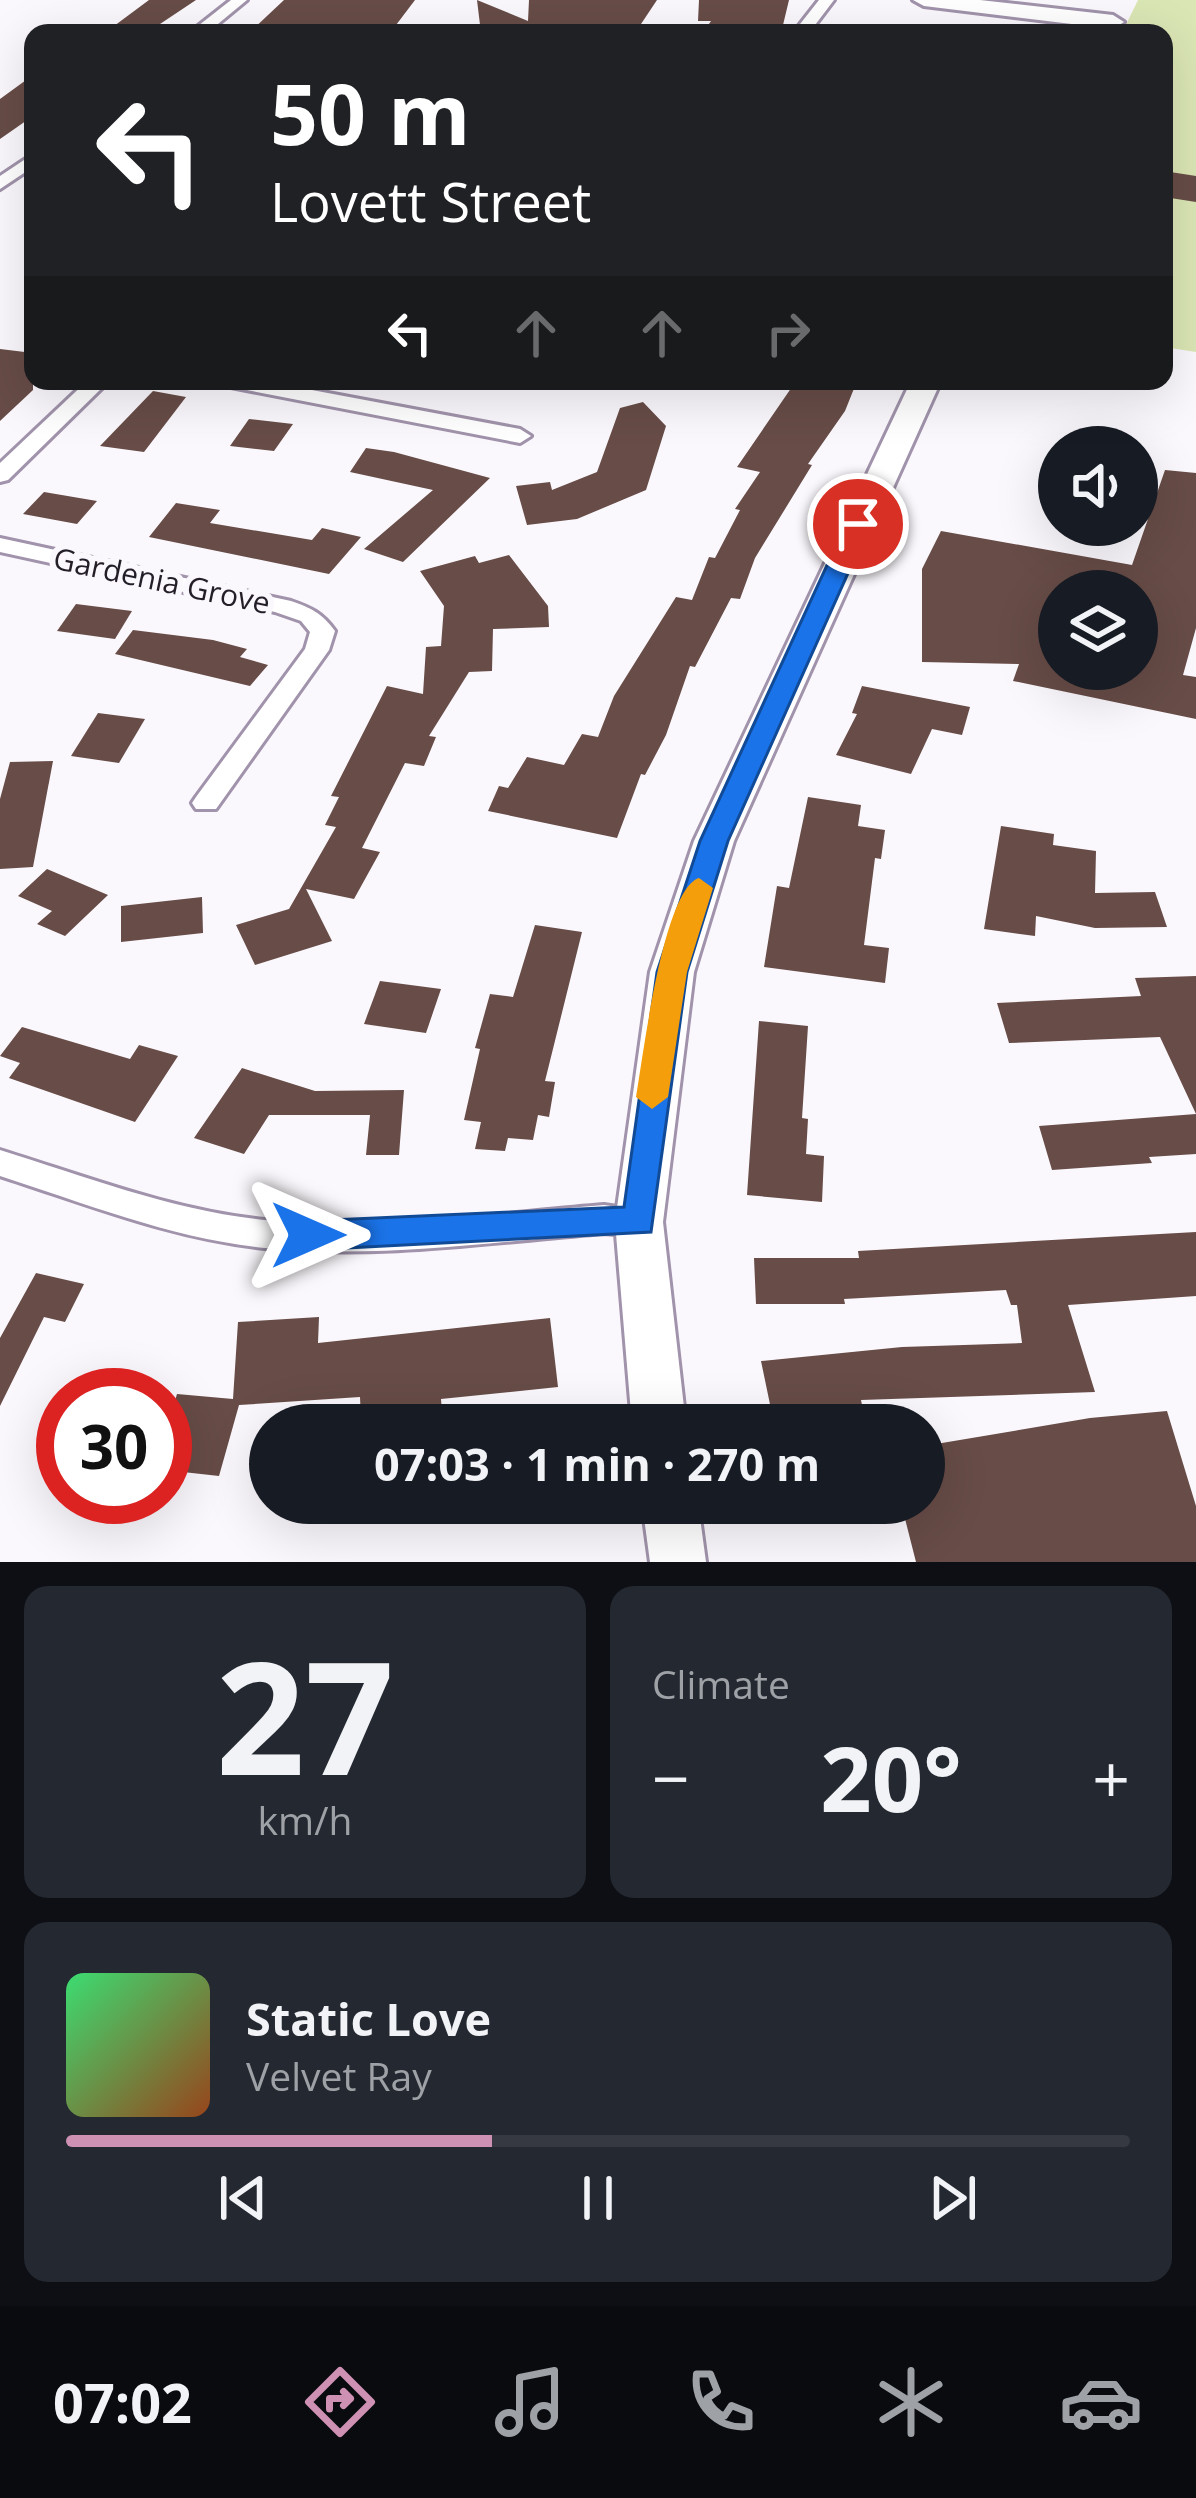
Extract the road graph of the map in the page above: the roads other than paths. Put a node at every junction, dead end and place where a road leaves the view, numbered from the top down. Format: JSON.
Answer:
{"nodes":[{"id":1,"x":240,"y":0,"type":"edge"},
{"id":2,"x":827,"y":0,"type":"edge"},
{"id":3,"x":924,"y":0,"type":"edge"},
{"id":4,"x":1114,"y":18,"type":"edge"},
{"id":5,"x":209,"y":24,"type":"edge"},
{"id":6,"x":809,"y":24,"type":"edge"},
{"id":7,"x":90,"y":390,"type":"edge"},
{"id":8,"x":278,"y":390,"type":"edge"},
{"id":9,"x":922,"y":390,"type":"edge"},
{"id":10,"x":520,"y":436,"type":"dead end"},
{"id":11,"x":0,"y":475,"type":"edge"},
{"id":12,"x":0,"y":545,"type":"edge"},
{"id":13,"x":206,"y":803,"type":"dead end"},
{"id":14,"x":0,"y":1163,"type":"edge"},
{"id":15,"x":639,"y":1222,"type":"junction"},
{"id":16,"x":656,"y":1404,"type":"edge"},
{"id":17,"x":673,"y":1524,"type":"edge"},
{"id":18,"x":678,"y":1562,"type":"edge"}],
"edges":[{"from":1,"to":5,"type":"street"},
{"from":2,"to":6,"type":"street"},
{"from":3,"to":4,"type":"street"},
{"from":7,"to":11,"type":"street"},
{"from":8,"to":10,"type":"street"},
{"from":9,"to":15,"type":"street"},
{"from":12,"to":13,"type":"street","name":"Gardenia Grove"},
{"from":14,"to":15,"type":"street"},
{"from":15,"to":16,"type":"street"},
{"from":17,"to":18,"type":"street"}]}
